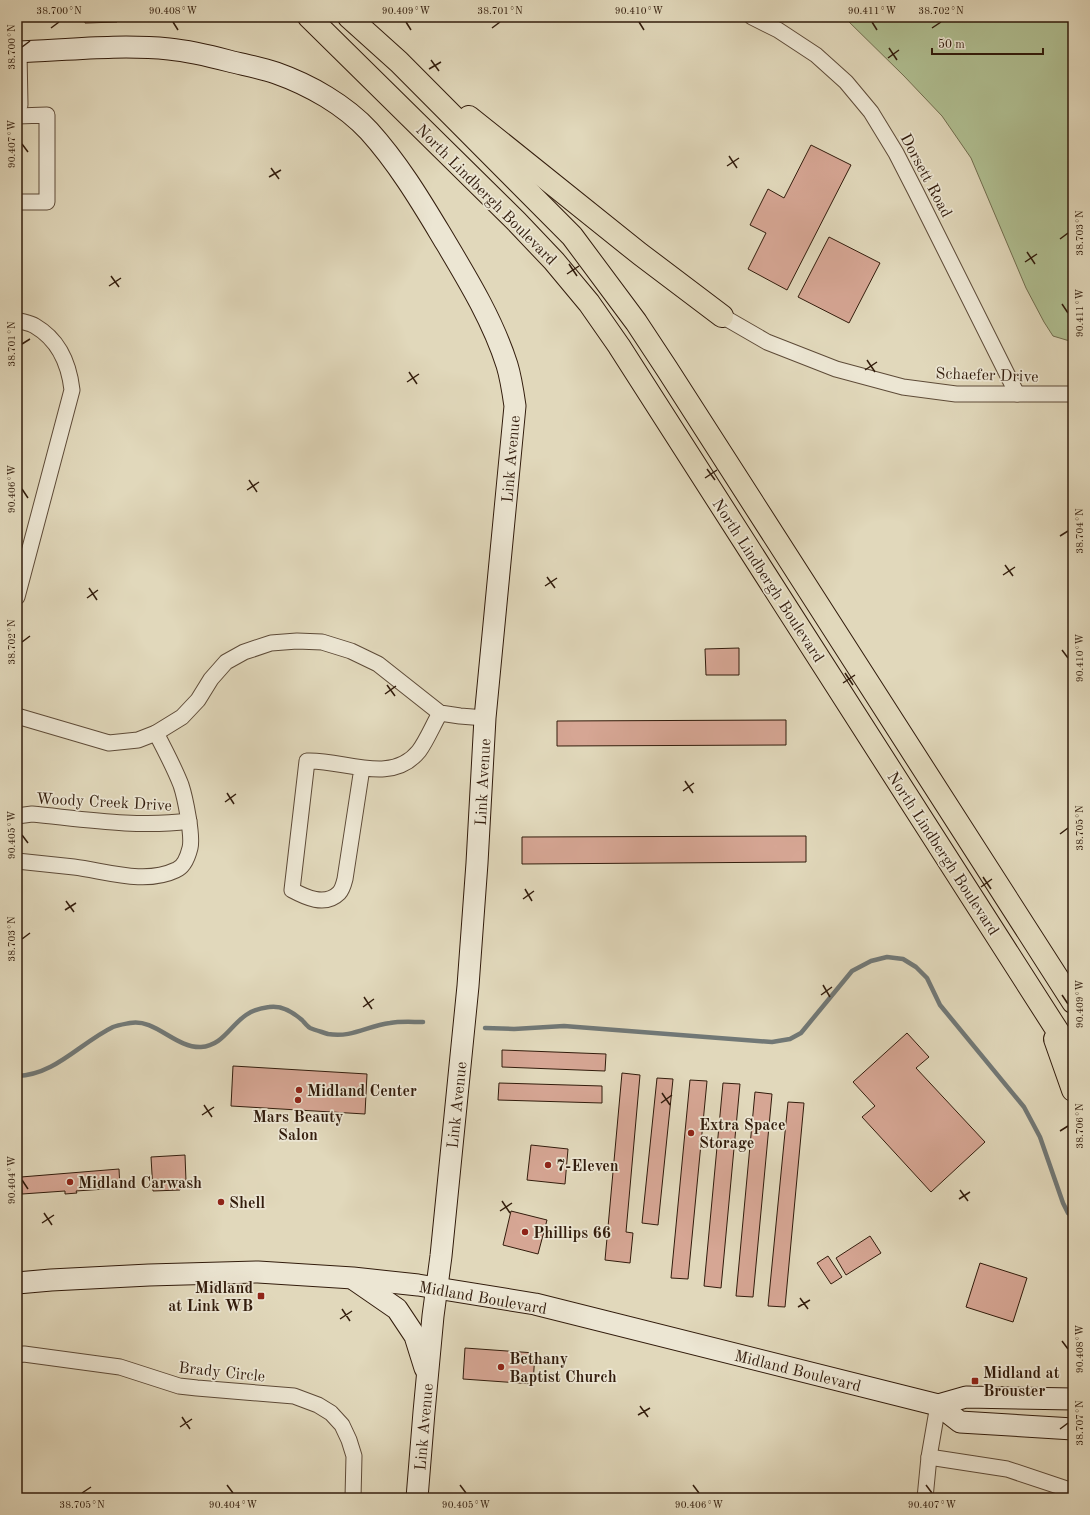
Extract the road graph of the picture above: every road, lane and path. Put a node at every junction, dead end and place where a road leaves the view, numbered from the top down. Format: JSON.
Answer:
{"nodes":[{"id":1,"x":309,"y":17,"type":"edge"},
{"id":2,"x":349,"y":17,"type":"edge"},
{"id":3,"x":752,"y":17,"type":"edge"},
{"id":4,"x":18,"y":52,"type":"edge"},
{"id":5,"x":399,"y":62,"type":"junction"},
{"id":6,"x":17,"y":110,"type":"edge"},
{"id":7,"x":17,"y":116,"type":"edge"},
{"id":8,"x":17,"y":202,"type":"edge"},
{"id":9,"x":722,"y":316,"type":"joint"},
{"id":10,"x":17,"y":320,"type":"edge"},
{"id":11,"x":1017,"y":394,"type":"junction"},
{"id":12,"x":1073,"y":394,"type":"edge"},
{"id":13,"x":17,"y":597,"type":"edge"},
{"id":14,"x":440,"y":713,"type":"junction"},
{"id":15,"x":17,"y":716,"type":"edge"},
{"id":16,"x":485,"y":718,"type":"junction"},
{"id":17,"x":156,"y":733,"type":"junction"},
{"id":18,"x":362,"y":768,"type":"junction"},
{"id":19,"x":17,"y":816,"type":"edge"},
{"id":20,"x":189,"y":821,"type":"junction"},
{"id":21,"x":17,"y":861,"type":"edge"},
{"id":22,"x":1073,"y":1002,"type":"edge"},
{"id":23,"x":1046,"y":1013,"type":"junction"},
{"id":24,"x":1073,"y":1055,"type":"edge"},
{"id":25,"x":1073,"y":1090,"type":"edge"},
{"id":26,"x":353,"y":1278,"type":"junction"},
{"id":27,"x":17,"y":1283,"type":"edge"},
{"id":28,"x":438,"y":1288,"type":"junction"},
{"id":29,"x":17,"y":1355,"type":"edge"},
{"id":30,"x":427,"y":1377,"type":"junction"},
{"id":31,"x":1073,"y":1399,"type":"edge"},
{"id":32,"x":938,"y":1405,"type":"junction"},
{"id":33,"x":1073,"y":1429,"type":"edge"},
{"id":34,"x":929,"y":1457,"type":"junction"},
{"id":35,"x":1073,"y":1491,"type":"edge"},
{"id":36,"x":353,"y":1498,"type":"edge"},
{"id":37,"x":417,"y":1498,"type":"edge"},
{"id":38,"x":925,"y":1498,"type":"edge"}],
"edges":[{"from":1,"to":23,"type":"highway","name":"North Lindbergh Boulevard"},
{"from":2,"to":5,"type":"highway","name":"North Lindbergh Boulevard"},
{"from":3,"to":11,"type":"street","name":"Dorsett Road"},
{"from":4,"to":6,"type":"street"},
{"from":4,"to":16,"type":"street","name":"Link Avenue"},
{"from":5,"to":9,"type":"highway"},
{"from":5,"to":22,"type":"highway","name":"North Lindbergh Boulevard"},
{"from":7,"to":8,"type":"street"},
{"from":9,"to":11,"type":"street","name":"Schaefer Drive"},
{"from":10,"to":13,"type":"street"},
{"from":11,"to":12,"type":"street","name":"Schaefer Drive"},
{"from":14,"to":16,"type":"street"},
{"from":14,"to":17,"type":"street"},
{"from":14,"to":18,"type":"street"},
{"from":15,"to":17,"type":"street"},
{"from":16,"to":28,"type":"street","name":"Link Avenue"},
{"from":17,"to":20,"type":"street","name":"Woody Creek Drive"},
{"from":18,"to":18,"type":"street"},
{"from":19,"to":20,"type":"street","name":"Woody Creek Drive"},
{"from":20,"to":21,"type":"street","name":"Woody Creek Drive"},
{"from":23,"to":24,"type":"highway","name":"North Lindbergh Boulevard"},
{"from":23,"to":25,"type":"highway"},
{"from":26,"to":27,"type":"street","name":"Midland Boulevard"},
{"from":26,"to":28,"type":"street","name":"Midland Boulevard"},
{"from":26,"to":30,"type":"street"},
{"from":28,"to":30,"type":"street","name":"Link Avenue"},
{"from":28,"to":32,"type":"street","name":"Midland Boulevard"},
{"from":29,"to":36,"type":"street","name":"Brady Circle"},
{"from":30,"to":37,"type":"street","name":"Link Avenue"},
{"from":31,"to":32,"type":"street"},
{"from":32,"to":33,"type":"street","name":"Midland Boulevard"},
{"from":32,"to":34,"type":"street"},
{"from":34,"to":35,"type":"street"},
{"from":34,"to":38,"type":"street"}]}
